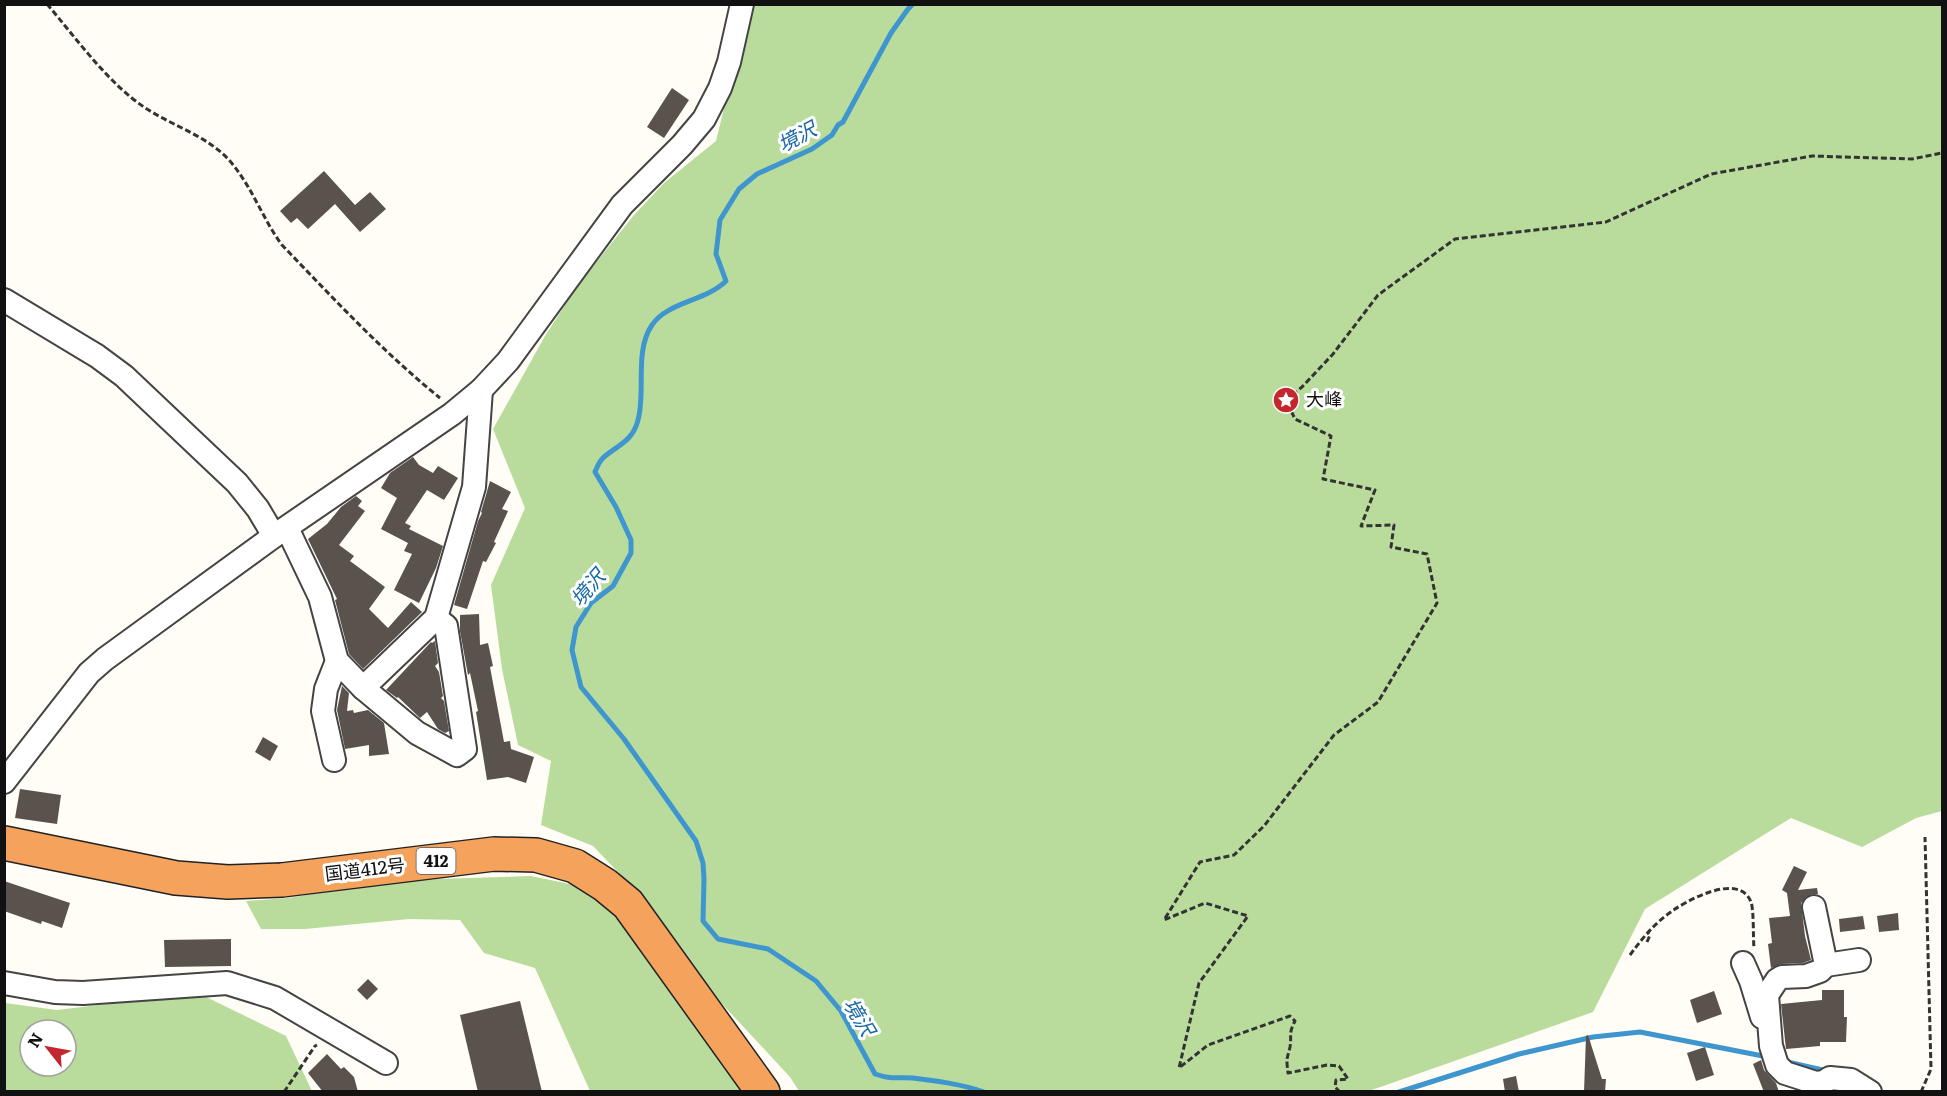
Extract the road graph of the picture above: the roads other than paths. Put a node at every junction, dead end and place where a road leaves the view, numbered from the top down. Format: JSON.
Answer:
{"nodes":[{"id":1,"x":742,"y":4,"type":"edge"},
{"id":2,"x":4,"y":300,"type":"edge"},
{"id":3,"x":481,"y":390,"type":"junction"},
{"id":4,"x":281,"y":532,"type":"junction"},
{"id":5,"x":436,"y":618,"type":"junction"},
{"id":6,"x":337,"y":661,"type":"junction"},
{"id":7,"x":363,"y":688,"type":"junction"},
{"id":8,"x":334,"y":760,"type":"dead end"},
{"id":9,"x":4,"y":782,"type":"edge"},
{"id":10,"x":4,"y":843,"type":"edge"},
{"id":11,"x":1822,"y":914,"type":"dead end"},
{"id":12,"x":1749,"y":960,"type":"road end"},
{"id":13,"x":4,"y":983,"type":"edge"},
{"id":14,"x":1769,"y":1019,"type":"junction"},
{"id":15,"x":386,"y":1063,"type":"dead end"},
{"id":16,"x":1824,"y":1088,"type":"edge"},
{"id":17,"x":763,"y":1092,"type":"edge"},
{"id":18,"x":1869,"y":1092,"type":"edge"}],
"edges":[{"from":1,"to":3,"type":"street"},
{"from":2,"to":4,"type":"street"},
{"from":3,"to":4,"type":"street"},
{"from":3,"to":5,"type":"street"},
{"from":4,"to":6,"type":"street"},
{"from":4,"to":9,"type":"street"},
{"from":5,"to":7,"type":"street"},
{"from":5,"to":7,"type":"street"},
{"from":6,"to":7,"type":"street"},
{"from":6,"to":8,"type":"street"},
{"from":10,"to":17,"type":"highway","name":"国道412号","number":"412"},
{"from":11,"to":14,"type":"street"},
{"from":12,"to":14,"type":"street"},
{"from":13,"to":15,"type":"street"},
{"from":14,"to":16,"type":"street"},
{"from":16,"to":18,"type":"street"}]}
